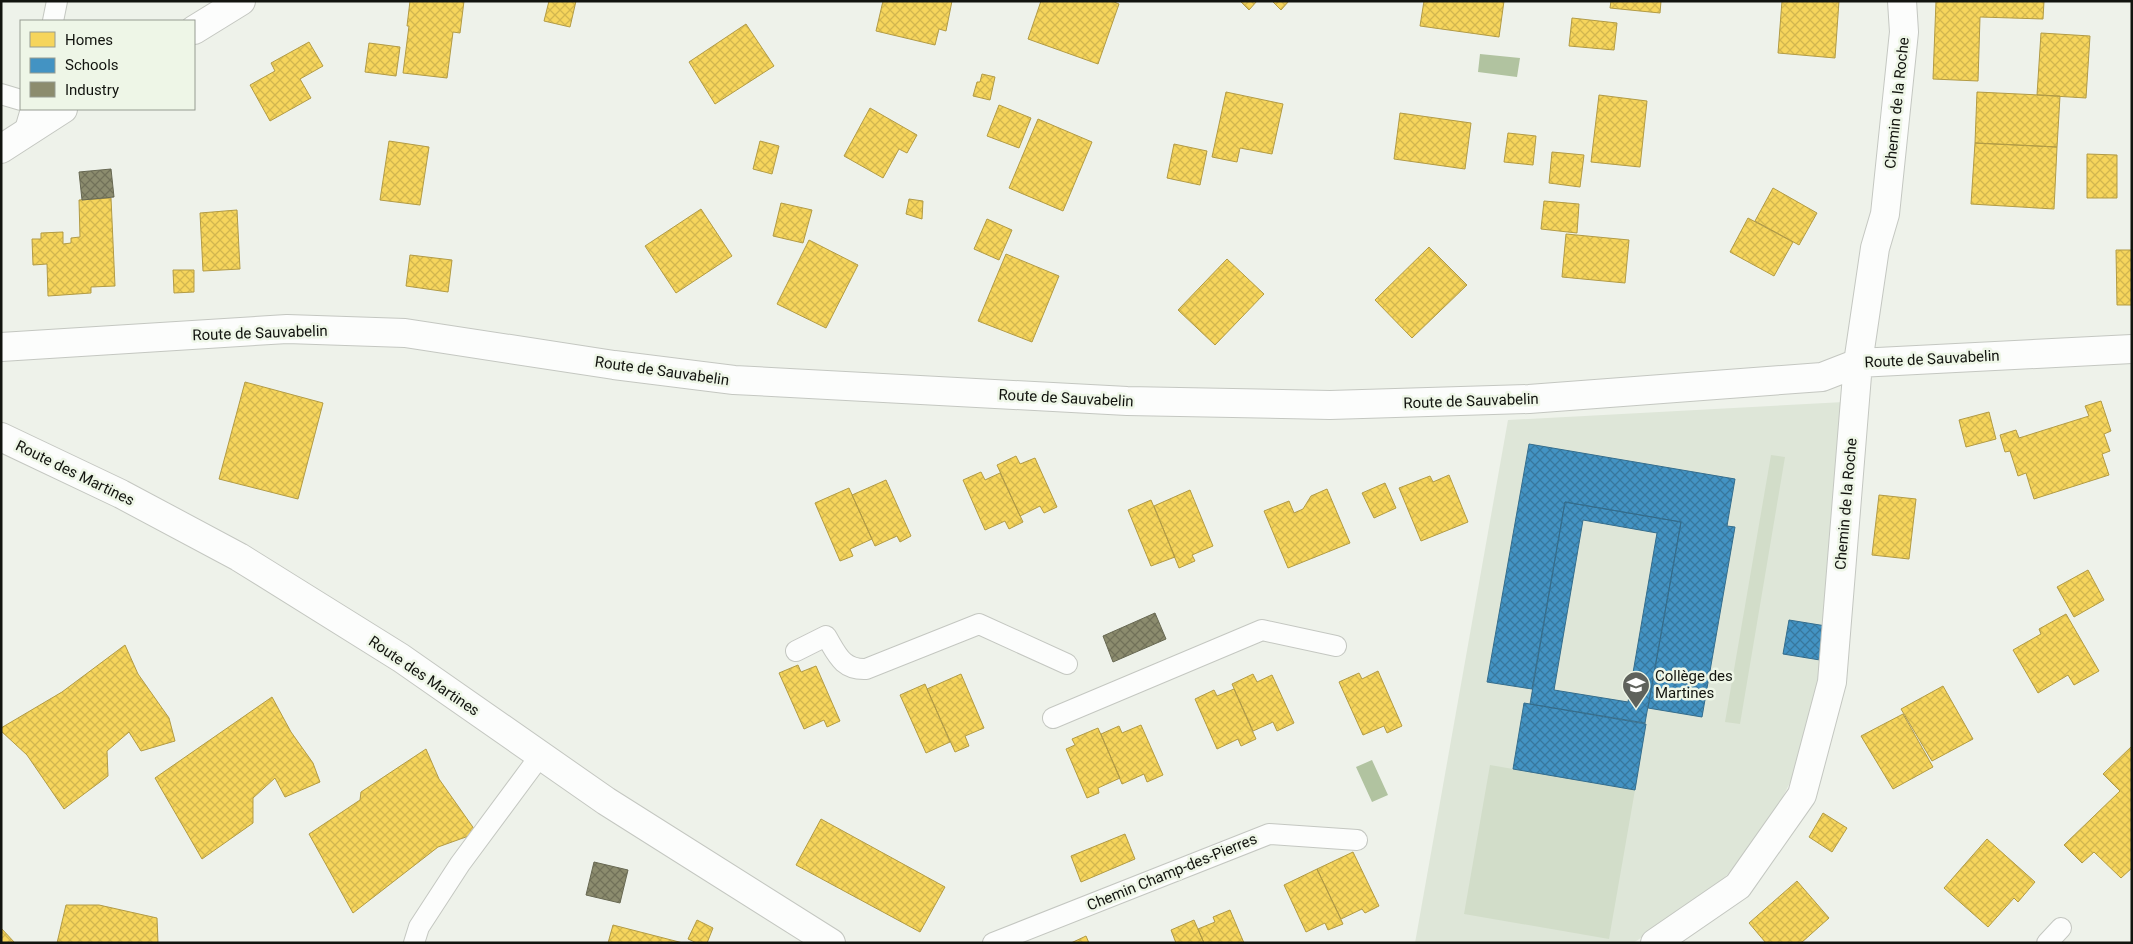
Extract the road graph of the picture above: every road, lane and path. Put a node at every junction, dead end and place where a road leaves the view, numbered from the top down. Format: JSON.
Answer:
{"nodes":[{"id":1,"x":57,"y":1,"type":"edge"},
{"id":2,"x":241,"y":1,"type":"edge"},
{"id":3,"x":1902,"y":1,"type":"edge"},
{"id":4,"x":52,"y":20,"type":"edge"},
{"id":5,"x":195,"y":29,"type":"edge"},
{"id":6,"x":1,"y":94,"type":"edge"},
{"id":7,"x":20,"y":100,"type":"edge"},
{"id":8,"x":60,"y":110,"type":"edge"},
{"id":9,"x":27,"y":121,"type":"edge"},
{"id":10,"x":1,"y":149,"type":"edge"},
{"id":11,"x":1,"y":347,"type":"edge"},
{"id":12,"x":2132,"y":349,"type":"edge"},
{"id":13,"x":1858,"y":363,"type":"junction"},
{"id":14,"x":1,"y":437,"type":"edge"},
{"id":15,"x":1336,"y":646,"type":"dead end"},
{"id":16,"x":796,"y":651,"type":"dead end"},
{"id":17,"x":1067,"y":664,"type":"dead end"},
{"id":18,"x":1053,"y":718,"type":"dead end"},
{"id":19,"x":540,"y":756,"type":"junction"},
{"id":20,"x":1357,"y":840,"type":"dead end"},
{"id":21,"x":2061,"y":928,"type":"dead end"},
{"id":22,"x":414,"y":943,"type":"edge"},
{"id":23,"x":831,"y":943,"type":"edge"},
{"id":24,"x":993,"y":943,"type":"edge"},
{"id":25,"x":1655,"y":943,"type":"edge"},
{"id":26,"x":2047,"y":943,"type":"edge"}],
"edges":[{"from":1,"to":4,"type":"lane"},
{"from":2,"to":5,"type":"street"},
{"from":3,"to":13,"type":"street","name":"Chemin de la Roche"},
{"from":6,"to":7,"type":"lane"},
{"from":8,"to":9,"type":"street"},
{"from":9,"to":10,"type":"street"},
{"from":11,"to":13,"type":"street","name":"Route de Sauvabelin"},
{"from":12,"to":13,"type":"street","name":"Route de Sauvabelin"},
{"from":13,"to":25,"type":"street","name":"Chemin de la Roche"},
{"from":14,"to":19,"type":"street","name":"Route des Martines"},
{"from":15,"to":18,"type":"lane"},
{"from":16,"to":17,"type":"lane"},
{"from":19,"to":22,"type":"lane"},
{"from":19,"to":23,"type":"street","name":"Route des Martines"},
{"from":20,"to":24,"type":"lane","name":"Chemin Champ-des-Pierres"},
{"from":21,"to":26,"type":"lane"}]}
